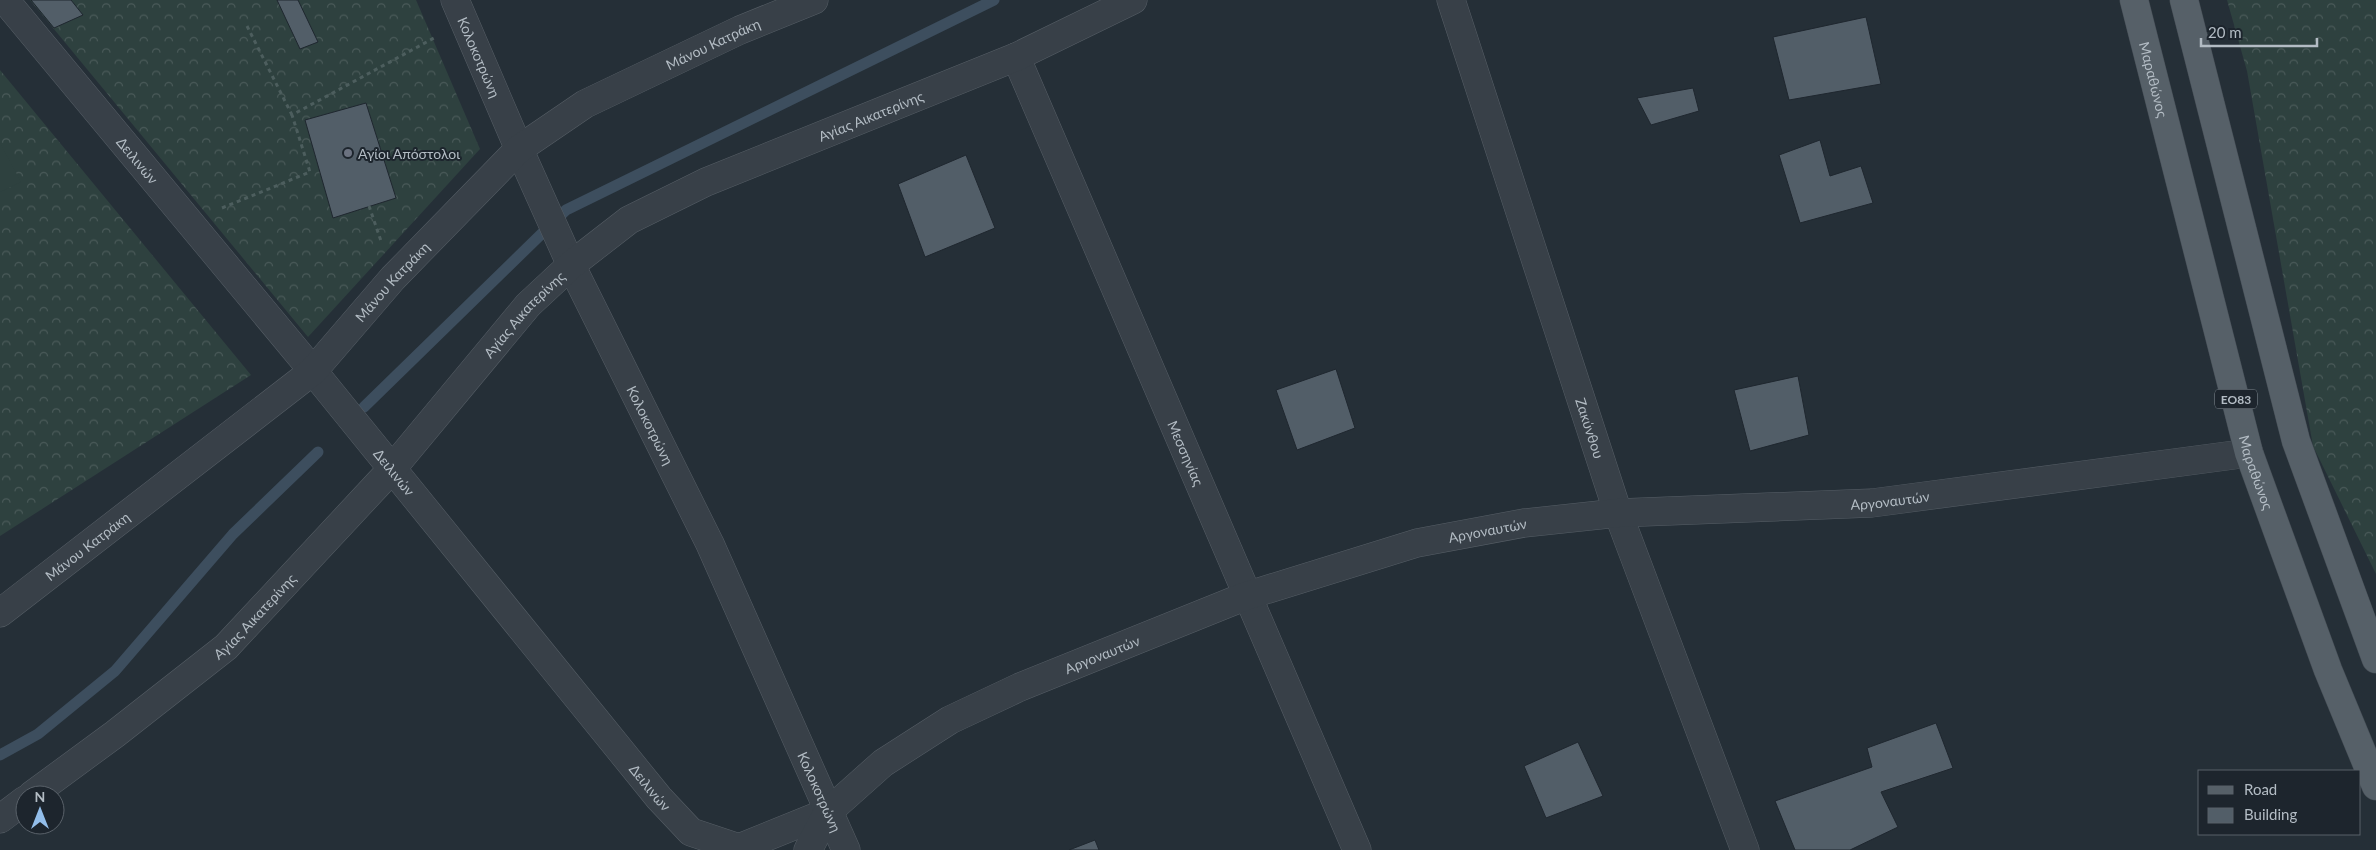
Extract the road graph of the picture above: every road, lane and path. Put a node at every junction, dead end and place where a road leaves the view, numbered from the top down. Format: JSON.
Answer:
{"nodes":[{"id":1,"x":5,"y":0,"type":"edge"},
{"id":2,"x":814,"y":0,"type":"edge"},
{"id":3,"x":1133,"y":0,"type":"edge"},
{"id":4,"x":1451,"y":0,"type":"edge"},
{"id":5,"x":2134,"y":0,"type":"edge"},
{"id":6,"x":2184,"y":0,"type":"edge"},
{"id":7,"x":460,"y":11,"type":"edge"},
{"id":8,"x":247,"y":26,"type":"dead end"},
{"id":9,"x":1016,"y":57,"type":"junction"},
{"id":10,"x":292,"y":115,"type":"junction"},
{"id":11,"x":519,"y":149,"type":"junction"},
{"id":12,"x":189,"y":222,"type":"junction"},
{"id":13,"x":568,"y":258,"type":"junction"},
{"id":14,"x":313,"y":371,"type":"junction"},
{"id":15,"x":2250,"y":453,"type":"junction"},
{"id":16,"x":391,"y":470,"type":"junction"},
{"id":17,"x":1618,"y":513,"type":"junction"},
{"id":18,"x":1246,"y":596,"type":"junction"},
{"id":19,"x":0,"y":612,"type":"edge"},
{"id":20,"x":2376,"y":657,"type":"edge"},
{"id":21,"x":45,"y":785,"type":"edge"},
{"id":22,"x":2376,"y":786,"type":"edge"},
{"id":23,"x":15,"y":808,"type":"edge"},
{"id":24,"x":828,"y":812,"type":"junction"},
{"id":25,"x":0,"y":819,"type":"edge"},
{"id":26,"x":808,"y":850,"type":"edge"},
{"id":27,"x":846,"y":850,"type":"edge"},
{"id":28,"x":1356,"y":850,"type":"edge"},
{"id":29,"x":1745,"y":850,"type":"edge"}],
"edges":[{"from":1,"to":12,"type":"street","name":"Δειλινών"},
{"from":2,"to":11,"type":"street","name":"Μάνου Κατράκη"},
{"from":3,"to":9,"type":"street","name":"Αγίας Αικατερίνης"},
{"from":4,"to":17,"type":"street","name":"Ζακύνθου"},
{"from":5,"to":15,"type":"main road","name":"Μαραθώνος","number":"ΕΟ83"},
{"from":6,"to":20,"type":"main road"},
{"from":7,"to":10,"type":"path"},
{"from":7,"to":11,"type":"street","name":"Κολοκοτρώνη"},
{"from":8,"to":10,"type":"path"},
{"from":9,"to":13,"type":"street","name":"Αγίας Αικατερίνης"},
{"from":9,"to":18,"type":"street","name":"Μεσσηνίας"},
{"from":10,"to":12,"type":"path"},
{"from":11,"to":13,"type":"street","name":"Κολοκοτρώνη"},
{"from":11,"to":14,"type":"street","name":"Μάνου Κατράκη"},
{"from":12,"to":14,"type":"street","name":"Δειλινών"},
{"from":13,"to":16,"type":"street","name":"Αγίας Αικατερίνης"},
{"from":13,"to":24,"type":"street","name":"Κολοκοτρώνη"},
{"from":14,"to":16,"type":"street","name":"Δειλινών"},
{"from":14,"to":19,"type":"street","name":"Μάνου Κατράκη"},
{"from":15,"to":17,"type":"street","name":"Αργοναυτών"},
{"from":15,"to":22,"type":"main road","name":"Μαραθώνος","number":"ΕΟ83"},
{"from":16,"to":21,"type":"street","name":"Αγίας Αικατερίνης"},
{"from":16,"to":24,"type":"street","name":"Δειλινών"},
{"from":17,"to":18,"type":"street","name":"Αργοναυτών"},
{"from":17,"to":29,"type":"street","name":"Ζακύνθου"},
{"from":18,"to":24,"type":"street","name":"Αργοναυτών"},
{"from":18,"to":28,"type":"street","name":"Μεσσηνίας"},
{"from":23,"to":25,"type":"street"},
{"from":24,"to":26,"type":"street","name":"Αργοναυτών"},
{"from":24,"to":27,"type":"street","name":"Κολοκοτρώνη"}]}
